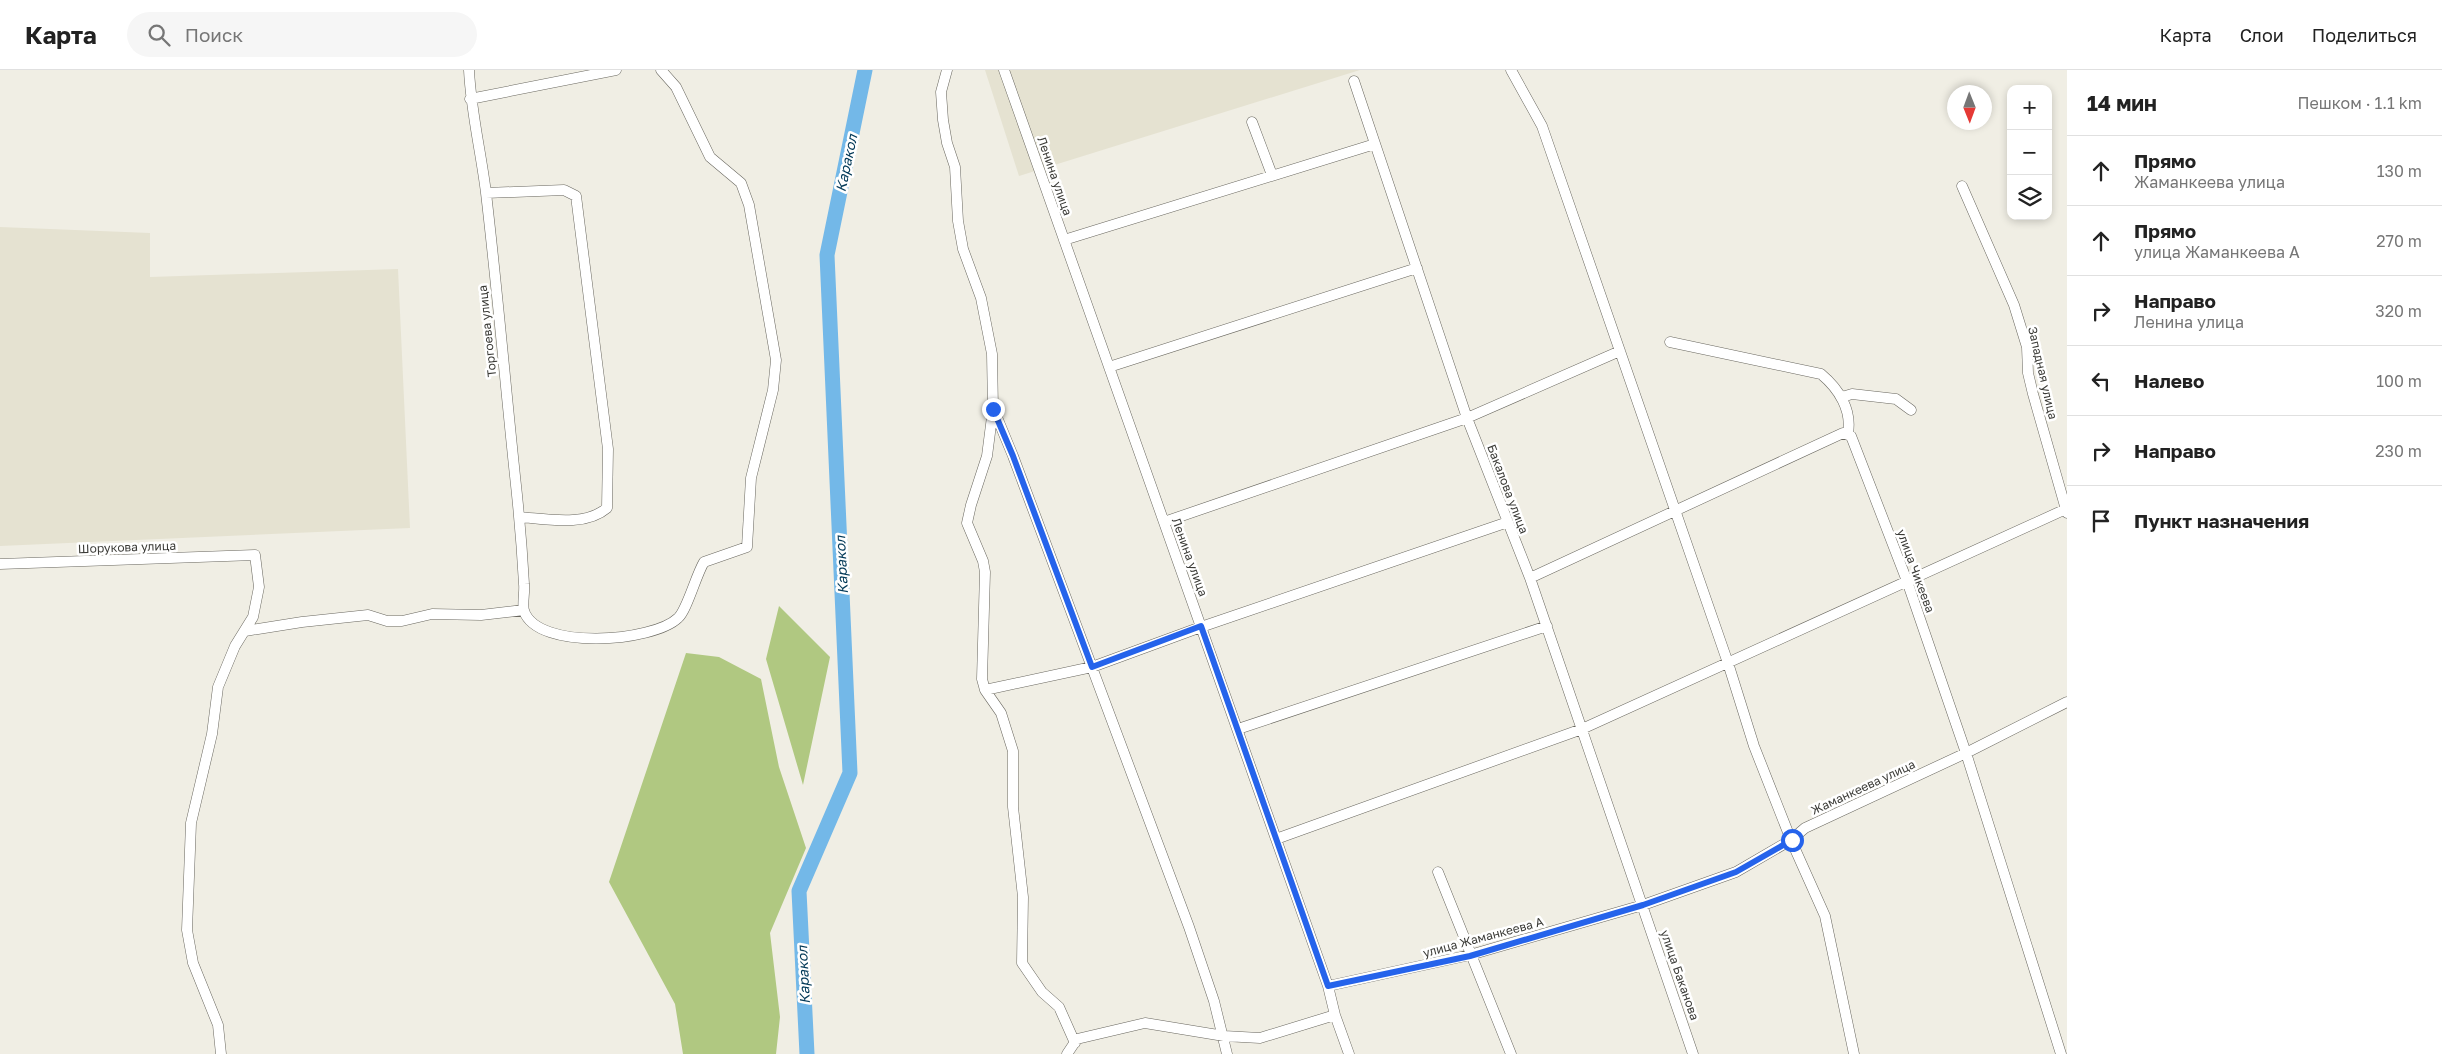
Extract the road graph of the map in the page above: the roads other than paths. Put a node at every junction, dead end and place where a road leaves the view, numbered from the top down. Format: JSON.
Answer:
{"nodes":[{"id":1,"x":468,"y":70,"type":"edge"},
{"id":2,"x":616,"y":70,"type":"edge"},
{"id":3,"x":661,"y":70,"type":"edge"},
{"id":4,"x":947,"y":70,"type":"edge"},
{"id":5,"x":1004,"y":70,"type":"edge"},
{"id":6,"x":1511,"y":70,"type":"edge"},
{"id":7,"x":1354,"y":81,"type":"dead end"},
{"id":8,"x":470,"y":100,"type":"junction"},
{"id":9,"x":1252,"y":122,"type":"dead end"},
{"id":10,"x":1375,"y":144,"type":"junction"},
{"id":11,"x":1272,"y":175,"type":"junction"},
{"id":12,"x":1962,"y":186,"type":"dead end"},
{"id":13,"x":486,"y":193,"type":"junction"},
{"id":14,"x":1064,"y":240,"type":"junction"},
{"id":15,"x":1416,"y":268,"type":"junction"},
{"id":16,"x":1670,"y":342,"type":"dead end"},
{"id":17,"x":1620,"y":351,"type":"junction"},
{"id":18,"x":1109,"y":367,"type":"junction"},
{"id":19,"x":1842,"y":397,"type":"junction"},
{"id":20,"x":993,"y":409,"type":"junction"},
{"id":21,"x":1910,"y":410,"type":"dead end"},
{"id":22,"x":1467,"y":418,"type":"junction"},
{"id":23,"x":1848,"y":433,"type":"junction"},
{"id":24,"x":2066,"y":511,"type":"edge"},
{"id":25,"x":1676,"y":512,"type":"junction"},
{"id":26,"x":519,"y":517,"type":"junction"},
{"id":27,"x":1164,"y":522,"type":"junction"},
{"id":28,"x":1508,"y":522,"type":"junction"},
{"id":29,"x":0,"y":564,"type":"edge"},
{"id":30,"x":1530,"y":578,"type":"junction"},
{"id":31,"x":1906,"y":582,"type":"junction"},
{"id":32,"x":524,"y":610,"type":"junction"},
{"id":33,"x":1201,"y":626,"type":"junction"},
{"id":34,"x":1546,"y":626,"type":"junction"},
{"id":35,"x":245,"y":632,"type":"junction"},
{"id":36,"x":1728,"y":663,"type":"junction"},
{"id":37,"x":1092,"y":667,"type":"junction"},
{"id":38,"x":985,"y":690,"type":"junction"},
{"id":39,"x":2067,"y":702,"type":"edge"},
{"id":40,"x":1238,"y":729,"type":"junction"},
{"id":41,"x":1582,"y":729,"type":"junction"},
{"id":42,"x":1966,"y":753,"type":"junction"},
{"id":43,"x":1276,"y":839,"type":"junction"},
{"id":44,"x":1792,"y":840,"type":"junction"},
{"id":45,"x":1438,"y":872,"type":"dead end"},
{"id":46,"x":1643,"y":905,"type":"junction"},
{"id":47,"x":1470,"y":956,"type":"junction"},
{"id":48,"x":1328,"y":986,"type":"junction"},
{"id":49,"x":1335,"y":1015,"type":"junction"},
{"id":50,"x":1224,"y":1036,"type":"junction"},
{"id":51,"x":1075,"y":1043,"type":"junction"},
{"id":52,"x":221,"y":1054,"type":"edge"},
{"id":53,"x":1068,"y":1054,"type":"edge"},
{"id":54,"x":1227,"y":1054,"type":"edge"},
{"id":55,"x":1349,"y":1054,"type":"edge"},
{"id":56,"x":1511,"y":1054,"type":"edge"},
{"id":57,"x":1693,"y":1054,"type":"edge"},
{"id":58,"x":1854,"y":1054,"type":"edge"},
{"id":59,"x":2061,"y":1054,"type":"edge"}],
"edges":[{"from":1,"to":8,"type":"street","name":"Торгоева улица"},
{"from":2,"to":8,"type":"street"},
{"from":3,"to":32,"type":"street"},
{"from":4,"to":20,"type":"street"},
{"from":5,"to":14,"type":"street","name":"Ленина улица"},
{"from":6,"to":17,"type":"street"},
{"from":7,"to":10,"type":"street","name":"Бакалова улица"},
{"from":8,"to":13,"type":"street","name":"Торгоева улица"},
{"from":9,"to":11,"type":"street"},
{"from":10,"to":11,"type":"street"},
{"from":10,"to":15,"type":"street","name":"Бакалова улица"},
{"from":11,"to":14,"type":"street"},
{"from":12,"to":24,"type":"street","name":"Западная улица"},
{"from":13,"to":26,"type":"street","name":"Торгоева улица"},
{"from":13,"to":26,"type":"street"},
{"from":14,"to":18,"type":"street","name":"Ленина улица"},
{"from":15,"to":18,"type":"street"},
{"from":15,"to":22,"type":"street","name":"Бакалова улица"},
{"from":16,"to":19,"type":"street"},
{"from":17,"to":22,"type":"street"},
{"from":17,"to":25,"type":"street"},
{"from":18,"to":27,"type":"street","name":"Ленина улица"},
{"from":19,"to":21,"type":"street"},
{"from":19,"to":23,"type":"street","name":"улица Чикеева"},
{"from":20,"to":37,"type":"street"},
{"from":20,"to":38,"type":"street"},
{"from":22,"to":27,"type":"street"},
{"from":22,"to":28,"type":"street","name":"Бакалова улица"},
{"from":23,"to":25,"type":"street"},
{"from":23,"to":31,"type":"street","name":"улица Чикеева"},
{"from":24,"to":31,"type":"street"},
{"from":25,"to":30,"type":"street"},
{"from":25,"to":36,"type":"street"},
{"from":26,"to":32,"type":"street","name":"Торгоева улица"},
{"from":27,"to":33,"type":"street","name":"Ленина улица"},
{"from":28,"to":30,"type":"street","name":"Бакалова улица"},
{"from":28,"to":33,"type":"street"},
{"from":29,"to":35,"type":"street","name":"Шорукова улица"},
{"from":30,"to":34,"type":"street","name":"Бакалова улица"},
{"from":31,"to":36,"type":"street"},
{"from":31,"to":42,"type":"street","name":"улица Чикеева"},
{"from":32,"to":35,"type":"street"},
{"from":33,"to":37,"type":"street"},
{"from":33,"to":40,"type":"street","name":"Ленина улица"},
{"from":34,"to":40,"type":"street"},
{"from":34,"to":41,"type":"street","name":"Бакалова улица"},
{"from":35,"to":52,"type":"street"},
{"from":36,"to":41,"type":"street"},
{"from":36,"to":44,"type":"street"},
{"from":37,"to":38,"type":"street"},
{"from":37,"to":50,"type":"street"},
{"from":38,"to":51,"type":"street"},
{"from":39,"to":42,"type":"street","name":"Жаманкеева улица"},
{"from":40,"to":43,"type":"street","name":"Ленина улица"},
{"from":41,"to":43,"type":"street"},
{"from":41,"to":46,"type":"street","name":"Бакалова улица"},
{"from":42,"to":44,"type":"street","name":"Жаманкеева улица"},
{"from":42,"to":59,"type":"street","name":"улица Чикеева"},
{"from":43,"to":48,"type":"street","name":"Ленина улица"},
{"from":44,"to":46,"type":"street","name":"Жаманкеева улица"},
{"from":44,"to":58,"type":"street"},
{"from":45,"to":47,"type":"street"},
{"from":46,"to":47,"type":"street","name":"улица Жаманкеева А"},
{"from":46,"to":57,"type":"street","name":"улица Баканова"},
{"from":47,"to":48,"type":"street","name":"улица Жаманкеева А"},
{"from":47,"to":56,"type":"street"},
{"from":48,"to":49,"type":"street","name":"Ленина улица"},
{"from":49,"to":50,"type":"street"},
{"from":49,"to":55,"type":"street","name":"Ленина улица"},
{"from":50,"to":51,"type":"street"},
{"from":50,"to":54,"type":"street"},
{"from":51,"to":53,"type":"street"}]}
